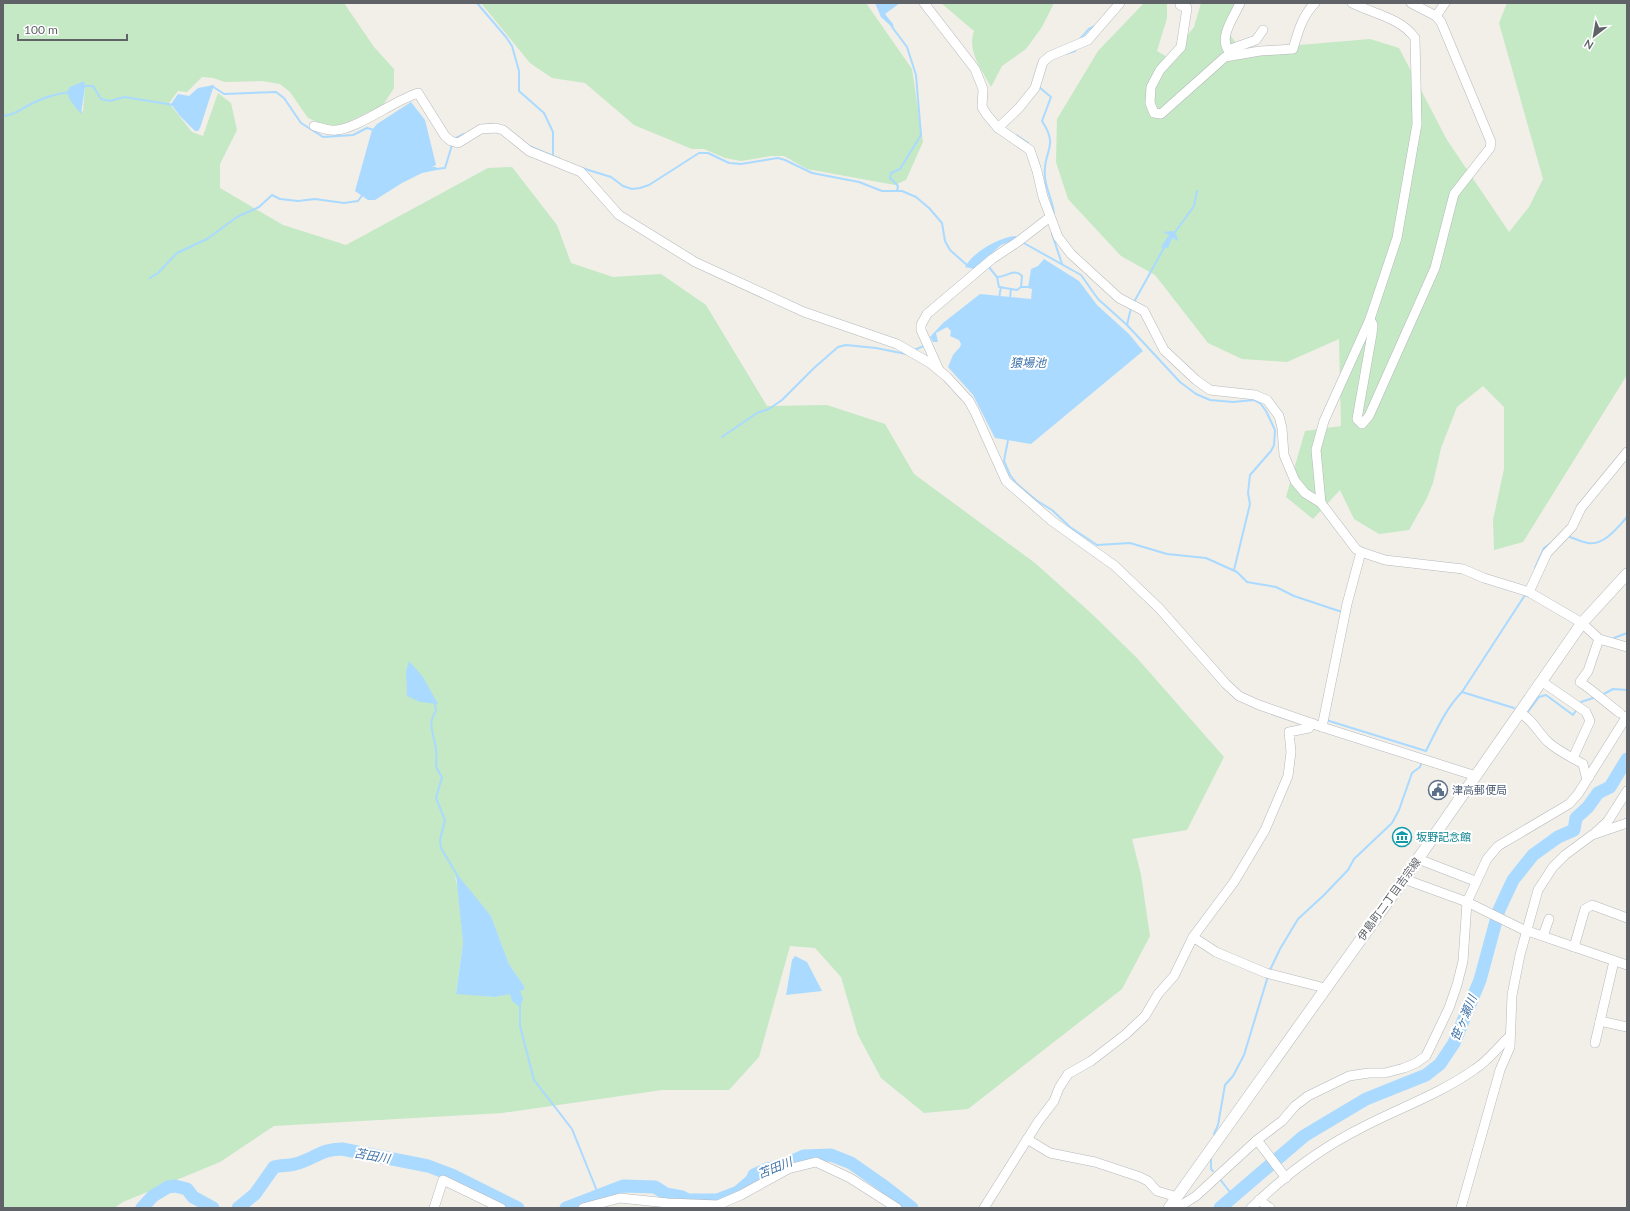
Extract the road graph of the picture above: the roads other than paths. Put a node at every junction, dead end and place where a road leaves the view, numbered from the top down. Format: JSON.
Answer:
{"nodes":[{"id":1,"x":924,"y":3,"type":"edge"},
{"id":2,"x":1120,"y":3,"type":"edge"},
{"id":3,"x":1240,"y":3,"type":"edge"},
{"id":4,"x":1315,"y":3,"type":"edge"},
{"id":5,"x":1352,"y":3,"type":"edge"},
{"id":6,"x":1411,"y":3,"type":"edge"},
{"id":7,"x":1445,"y":3,"type":"edge"},
{"id":8,"x":1180,"y":5,"type":"dead end"},
{"id":9,"x":1436,"y":16,"type":"junction"},
{"id":10,"x":1263,"y":30,"type":"dead end"},
{"id":11,"x":314,"y":126,"type":"dead end"},
{"id":12,"x":998,"y":128,"type":"junction"},
{"id":13,"x":1052,"y":221,"type":"junction"},
{"id":14,"x":1370,"y":318,"type":"junction"},
{"id":15,"x":940,"y":370,"type":"junction"},
{"id":16,"x":1627,"y":452,"type":"edge"},
{"id":17,"x":1321,"y":503,"type":"junction"},
{"id":18,"x":1361,"y":552,"type":"junction"},
{"id":19,"x":1627,"y":574,"type":"edge"},
{"id":20,"x":1530,"y":592,"type":"junction"},
{"id":21,"x":1582,"y":623,"type":"junction"},
{"id":22,"x":1599,"y":639,"type":"junction"},
{"id":23,"x":1627,"y":647,"type":"edge"},
{"id":24,"x":1541,"y":681,"type":"junction"},
{"id":25,"x":1519,"y":712,"type":"junction"},
{"id":26,"x":1623,"y":714,"type":"edge"},
{"id":27,"x":1323,"y":722,"type":"junction"},
{"id":28,"x":1312,"y":723,"type":"junction"},
{"id":29,"x":1573,"y":758,"type":"junction"},
{"id":30,"x":1476,"y":776,"type":"junction"},
{"id":31,"x":1589,"y":777,"type":"junction"},
{"id":32,"x":1627,"y":791,"type":"edge"},
{"id":33,"x":1627,"y":823,"type":"edge"},
{"id":34,"x":1592,"y":835,"type":"junction"},
{"id":35,"x":1418,"y":859,"type":"junction"},
{"id":36,"x":1404,"y":879,"type":"junction"},
{"id":37,"x":1475,"y":881,"type":"junction"},
{"id":38,"x":1467,"y":902,"type":"junction"},
{"id":39,"x":1627,"y":918,"type":"edge"},
{"id":40,"x":1549,"y":919,"type":"dead end"},
{"id":41,"x":1524,"y":929,"type":"junction"},
{"id":42,"x":1543,"y":936,"type":"junction"},
{"id":43,"x":1193,"y":937,"type":"junction"},
{"id":44,"x":1574,"y":947,"type":"junction"},
{"id":45,"x":1614,"y":961,"type":"junction"},
{"id":46,"x":1627,"y":965,"type":"edge"},
{"id":47,"x":1325,"y":988,"type":"junction"},
{"id":48,"x":1600,"y":1020,"type":"junction"},
{"id":49,"x":1627,"y":1027,"type":"edge"},
{"id":50,"x":1510,"y":1036,"type":"junction"},
{"id":51,"x":1595,"y":1043,"type":"dead end"},
{"id":52,"x":1027,"y":1139,"type":"junction"},
{"id":53,"x":1257,"y":1140,"type":"junction"},
{"id":54,"x":1285,"y":1177,"type":"junction"},
{"id":55,"x":1259,"y":1200,"type":"junction"},
{"id":56,"x":1174,"y":1205,"type":"edge"},
{"id":57,"x":434,"y":1208,"type":"edge"},
{"id":58,"x":501,"y":1208,"type":"edge"},
{"id":59,"x":584,"y":1208,"type":"edge"},
{"id":60,"x":897,"y":1208,"type":"edge"},
{"id":61,"x":984,"y":1208,"type":"edge"},
{"id":62,"x":1250,"y":1208,"type":"edge"},
{"id":63,"x":1270,"y":1208,"type":"edge"},
{"id":64,"x":1461,"y":1208,"type":"edge"}],
"edges":[{"from":1,"to":12,"type":"street"},
{"from":2,"to":12,"type":"street"},
{"from":3,"to":10,"type":"street"},
{"from":4,"to":8,"type":"street"},
{"from":5,"to":14,"type":"street"},
{"from":6,"to":9,"type":"street"},
{"from":7,"to":9,"type":"street"},
{"from":9,"to":14,"type":"street"},
{"from":11,"to":15,"type":"street"},
{"from":12,"to":13,"type":"street"},
{"from":13,"to":15,"type":"street"},
{"from":13,"to":17,"type":"street"},
{"from":14,"to":17,"type":"street"},
{"from":15,"to":28,"type":"street"},
{"from":16,"to":20,"type":"street"},
{"from":17,"to":18,"type":"street"},
{"from":18,"to":20,"type":"street"},
{"from":18,"to":27,"type":"street"},
{"from":19,"to":21,"type":"street","name":"伊島町二丁目吉宗線"},
{"from":20,"to":21,"type":"street"},
{"from":21,"to":22,"type":"street"},
{"from":21,"to":24,"type":"street","name":"伊島町二丁目吉宗線"},
{"from":22,"to":23,"type":"street"},
{"from":22,"to":26,"type":"street"},
{"from":24,"to":25,"type":"street","name":"伊島町二丁目吉宗線"},
{"from":24,"to":29,"type":"street"},
{"from":25,"to":29,"type":"street"},
{"from":25,"to":30,"type":"street","name":"伊島町二丁目吉宗線"},
{"from":26,"to":31,"type":"street"},
{"from":27,"to":28,"type":"street"},
{"from":27,"to":30,"type":"street"},
{"from":28,"to":43,"type":"street"},
{"from":29,"to":31,"type":"street"},
{"from":30,"to":35,"type":"street","name":"伊島町二丁目吉宗線"},
{"from":31,"to":37,"type":"street"},
{"from":32,"to":34,"type":"street"},
{"from":33,"to":34,"type":"street"},
{"from":34,"to":41,"type":"street"},
{"from":35,"to":36,"type":"street","name":"伊島町二丁目吉宗線"},
{"from":35,"to":37,"type":"street"},
{"from":36,"to":38,"type":"street"},
{"from":36,"to":47,"type":"street","name":"伊島町二丁目吉宗線"},
{"from":37,"to":38,"type":"street"},
{"from":38,"to":41,"type":"street"},
{"from":38,"to":53,"type":"street"},
{"from":39,"to":44,"type":"street"},
{"from":40,"to":42,"type":"street"},
{"from":41,"to":42,"type":"street"},
{"from":41,"to":50,"type":"street"},
{"from":42,"to":44,"type":"street"},
{"from":43,"to":47,"type":"street"},
{"from":43,"to":52,"type":"street"},
{"from":44,"to":45,"type":"street"},
{"from":45,"to":46,"type":"street"},
{"from":45,"to":48,"type":"street"},
{"from":47,"to":56,"type":"street","name":"伊島町二丁目吉宗線"},
{"from":48,"to":49,"type":"street"},
{"from":48,"to":51,"type":"street"},
{"from":50,"to":54,"type":"street"},
{"from":50,"to":64,"type":"street"},
{"from":52,"to":56,"type":"street"},
{"from":52,"to":61,"type":"street"},
{"from":53,"to":54,"type":"street"},
{"from":53,"to":56,"type":"street"},
{"from":54,"to":55,"type":"street"},
{"from":55,"to":62,"type":"street"},
{"from":55,"to":63,"type":"street"},
{"from":57,"to":58,"type":"street"},
{"from":59,"to":60,"type":"street"}]}
